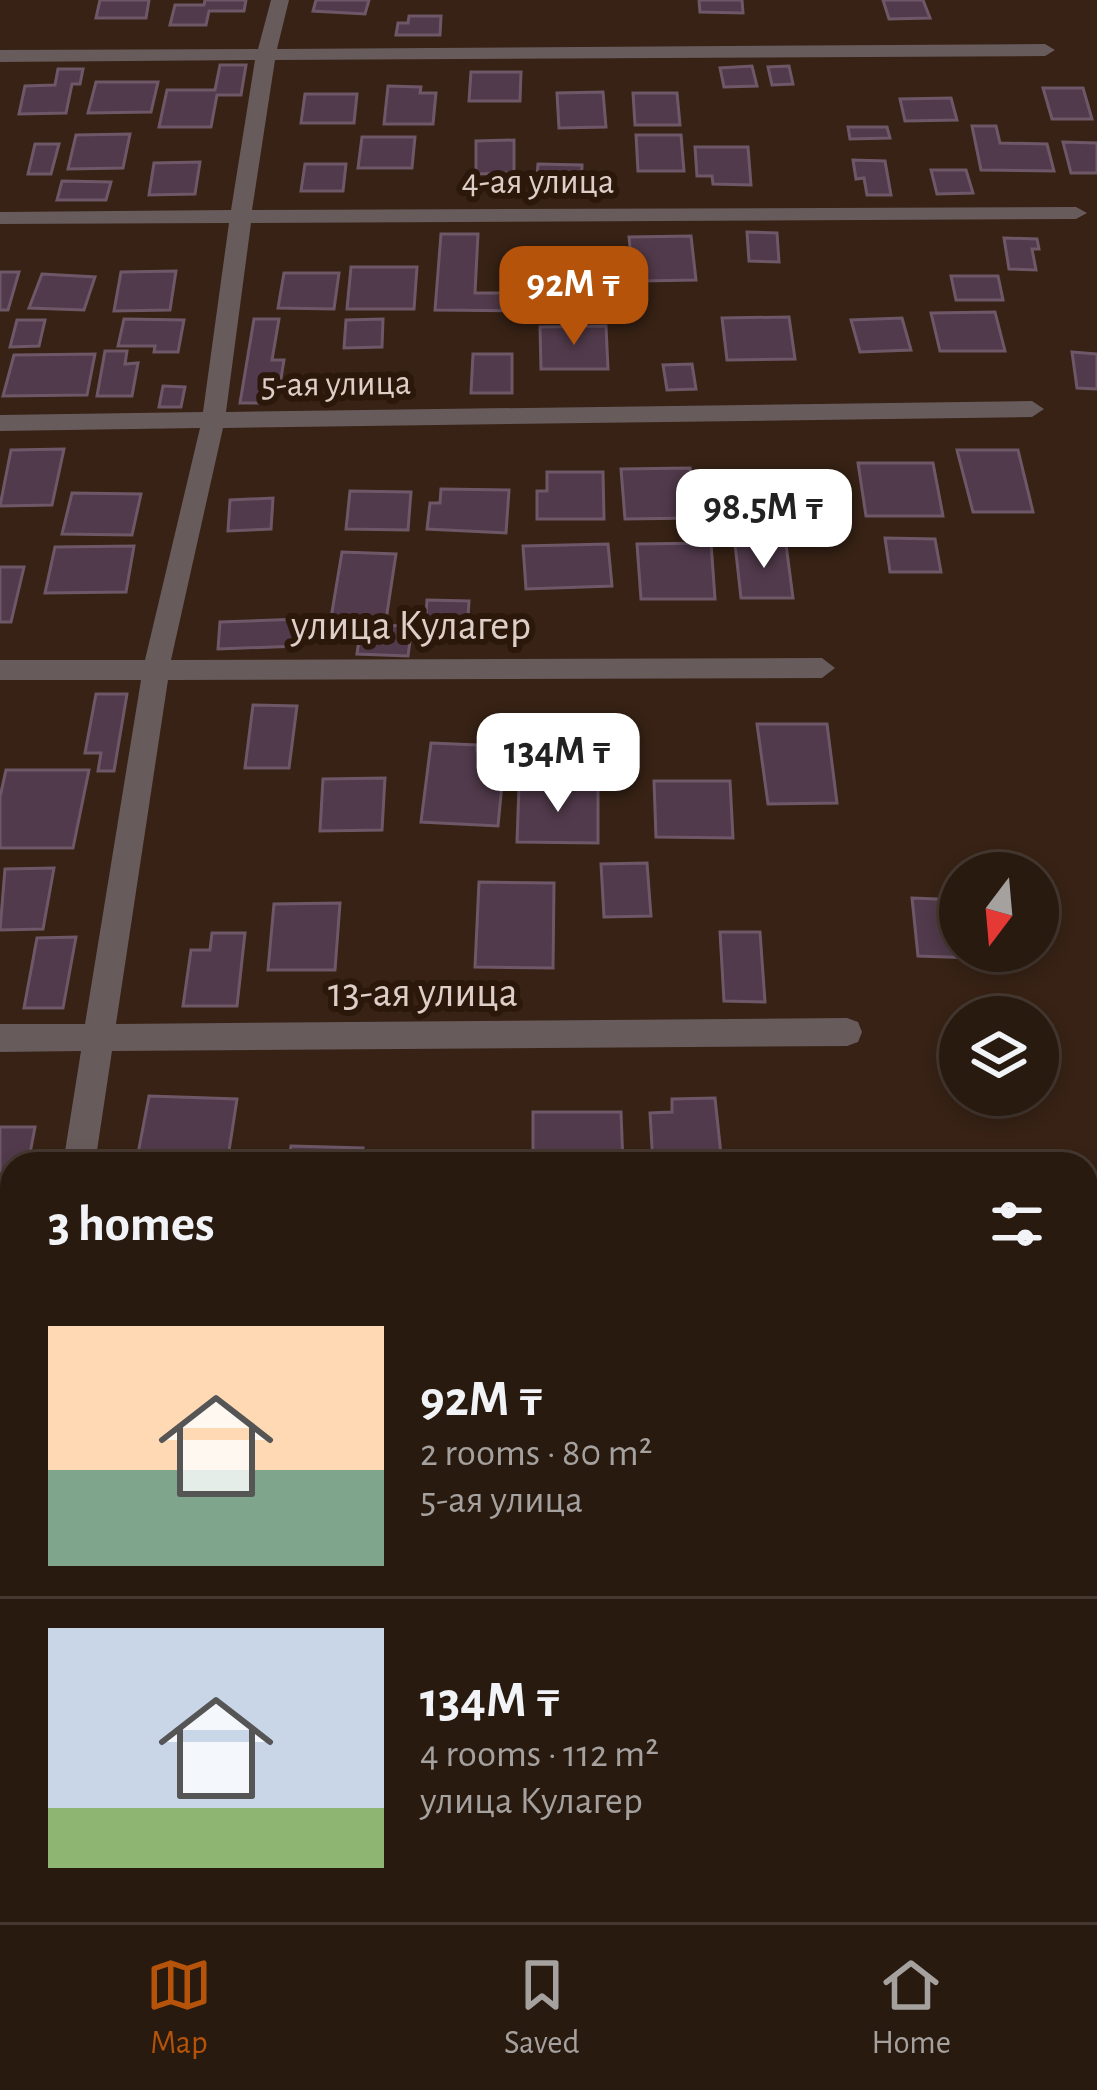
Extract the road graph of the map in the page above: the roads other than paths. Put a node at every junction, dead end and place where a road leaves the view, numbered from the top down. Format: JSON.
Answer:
{"nodes":[{"id":1,"x":280,"y":0,"type":"edge"},
{"id":2,"x":1045,"y":50,"type":"dead end"},
{"id":3,"x":266,"y":55,"type":"junction"},
{"id":4,"x":0,"y":56,"type":"edge"},
{"id":5,"x":1076,"y":213,"type":"dead end"},
{"id":6,"x":241,"y":216,"type":"junction"},
{"id":7,"x":0,"y":218,"type":"edge"},
{"id":8,"x":1032,"y":409,"type":"dead end"},
{"id":9,"x":213,"y":422,"type":"junction"},
{"id":10,"x":0,"y":423,"type":"edge"},
{"id":11,"x":157,"y":668,"type":"junction"},
{"id":12,"x":822,"y":668,"type":"dead end"},
{"id":13,"x":0,"y":670,"type":"edge"},
{"id":14,"x":847,"y":1032,"type":"dead end"},
{"id":15,"x":0,"y":1038,"type":"edge"},
{"id":16,"x":99,"y":1038,"type":"junction"},
{"id":17,"x":81,"y":1152,"type":"edge"}],
"edges":[{"from":1,"to":3,"type":"street"},
{"from":2,"to":3,"type":"street"},
{"from":3,"to":4,"type":"street"},
{"from":3,"to":6,"type":"street"},
{"from":5,"to":6,"type":"street","name":"4-ая улица"},
{"from":6,"to":7,"type":"street","name":"4-ая улица"},
{"from":6,"to":9,"type":"street"},
{"from":8,"to":9,"type":"street","name":"5-ая улица"},
{"from":9,"to":10,"type":"street","name":"5-ая улица"},
{"from":9,"to":11,"type":"street"},
{"from":11,"to":12,"type":"street","name":"улица Кулагер"},
{"from":11,"to":13,"type":"street","name":"улица Кулагер"},
{"from":11,"to":16,"type":"street"},
{"from":14,"to":16,"type":"street","name":"13-ая улица"},
{"from":15,"to":16,"type":"street","name":"13-ая улица"},
{"from":16,"to":17,"type":"street"}]}
